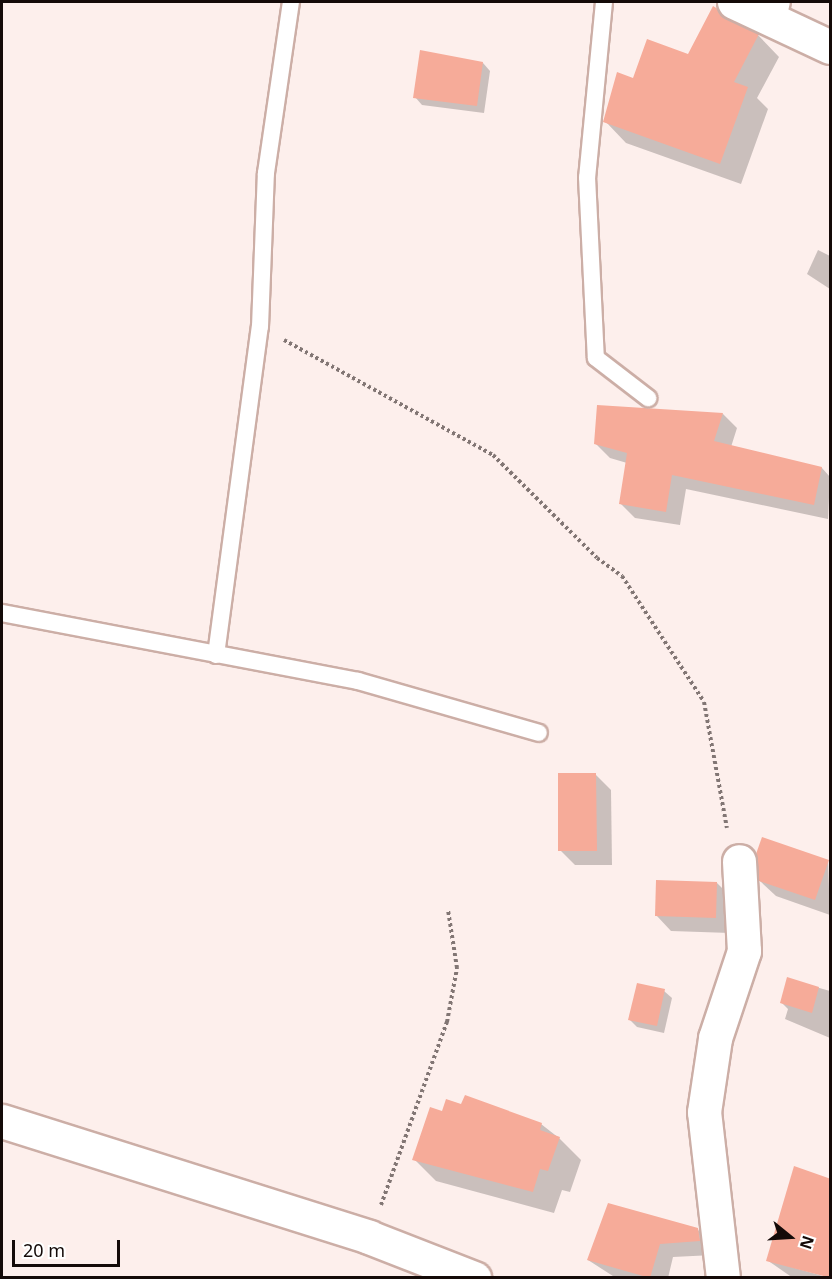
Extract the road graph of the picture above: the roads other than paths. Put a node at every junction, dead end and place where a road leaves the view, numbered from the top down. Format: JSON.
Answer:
{"nodes":[{"id":1,"x":291,"y":2,"type":"edge"},
{"id":2,"x":604,"y":2,"type":"edge"},
{"id":3,"x":734,"y":2,"type":"edge"},
{"id":4,"x":780,"y":10,"type":"edge"},
{"id":5,"x":831,"y":47,"type":"edge"},
{"id":6,"x":648,"y":398,"type":"dead end"},
{"id":7,"x":2,"y":613,"type":"edge"},
{"id":8,"x":216,"y":655,"type":"junction"},
{"id":9,"x":539,"y":733,"type":"dead end"},
{"id":10,"x":739,"y":861,"type":"road end"},
{"id":11,"x":2,"y":1121,"type":"edge"},
{"id":12,"x":474,"y":1278,"type":"edge"},
{"id":13,"x":723,"y":1278,"type":"edge"}],
"edges":[{"from":1,"to":8,"type":"lane"},
{"from":2,"to":6,"type":"lane"},
{"from":3,"to":4,"type":"street"},
{"from":4,"to":5,"type":"street"},
{"from":7,"to":8,"type":"lane"},
{"from":8,"to":9,"type":"lane"},
{"from":10,"to":13,"type":"street"},
{"from":11,"to":12,"type":"street"}]}
